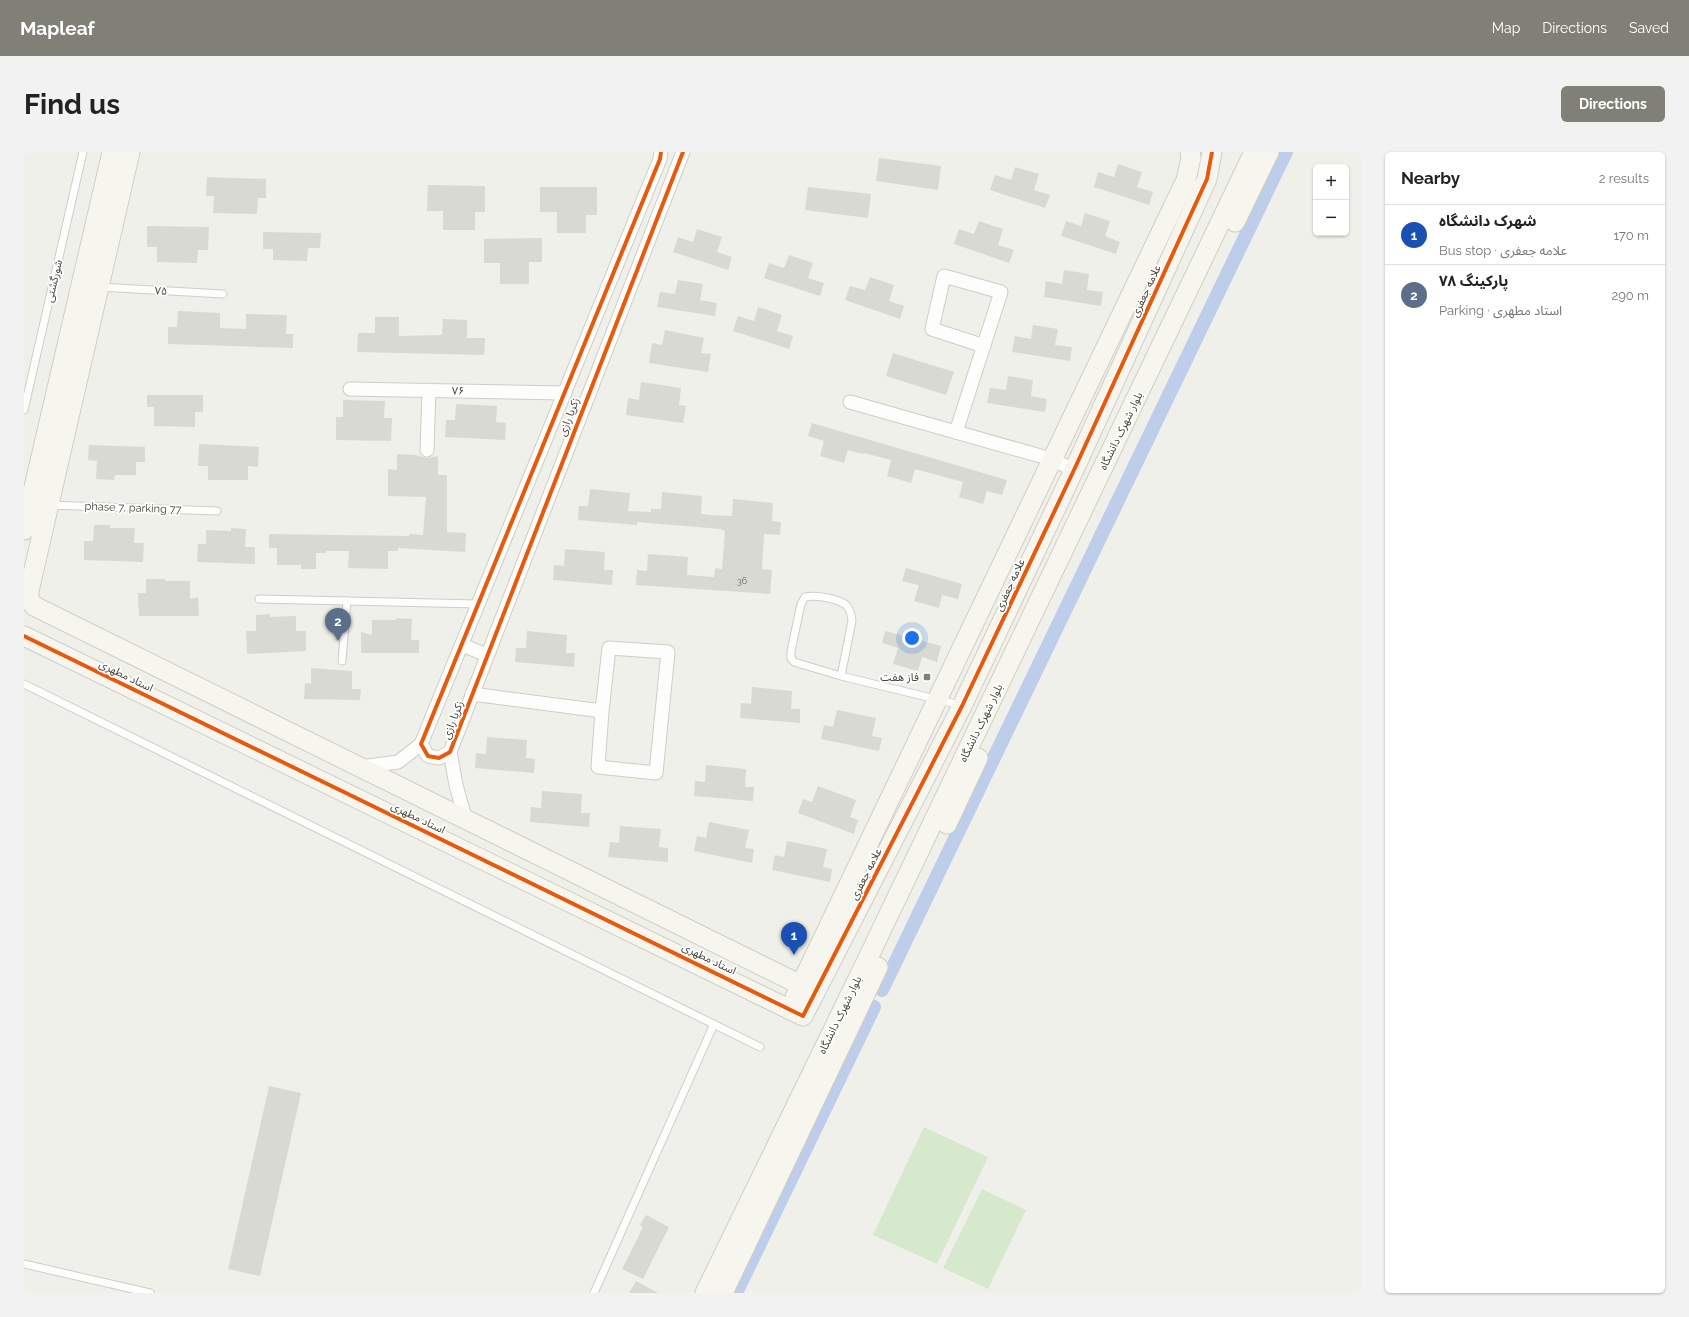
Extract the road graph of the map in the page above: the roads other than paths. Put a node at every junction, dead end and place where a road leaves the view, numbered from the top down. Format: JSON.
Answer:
{"nodes":[{"id":1,"x":83,"y":152,"type":"edge"},
{"id":2,"x":112,"y":152,"type":"edge"},
{"id":3,"x":130,"y":152,"type":"edge"},
{"id":4,"x":660,"y":152,"type":"edge"},
{"id":5,"x":683,"y":152,"type":"edge"},
{"id":6,"x":1190,"y":152,"type":"edge"},
{"id":7,"x":1212,"y":152,"type":"edge"},
{"id":8,"x":1254,"y":152,"type":"edge"},
{"id":9,"x":1269,"y":152,"type":"edge"},
{"id":10,"x":90,"y":285,"type":"junction"},
{"id":11,"x":223,"y":294,"type":"dead end"},
{"id":12,"x":984,"y":346,"type":"junction"},
{"id":13,"x":350,"y":389,"type":"dead end"},
{"id":14,"x":429,"y":390,"type":"junction"},
{"id":15,"x":565,"y":393,"type":"junction"},
{"id":16,"x":850,"y":402,"type":"dead end"},
{"id":17,"x":24,"y":410,"type":"edge"},
{"id":18,"x":553,"y":421,"type":"junction"},
{"id":19,"x":574,"y":430,"type":"junction"},
{"id":20,"x":956,"y":432,"type":"junction"},
{"id":21,"x":427,"y":450,"type":"dead end"},
{"id":22,"x":1051,"y":460,"type":"junction"},
{"id":23,"x":1074,"y":470,"type":"junction"},
{"id":24,"x":49,"y":505,"type":"junction"},
{"id":25,"x":217,"y":511,"type":"dead end"},
{"id":26,"x":24,"y":530,"type":"edge"},
{"id":27,"x":259,"y":599,"type":"dead end"},
{"id":28,"x":347,"y":601,"type":"junction"},
{"id":29,"x":478,"y":604,"type":"junction"},
{"id":30,"x":24,"y":636,"type":"edge"},
{"id":31,"x":462,"y":645,"type":"junction"},
{"id":32,"x":487,"y":655,"type":"junction"},
{"id":33,"x":342,"y":661,"type":"dead end"},
{"id":34,"x":841,"y":676,"type":"junction"},
{"id":35,"x":24,"y":684,"type":"edge"},
{"id":36,"x":472,"y":694,"type":"junction"},
{"id":37,"x":937,"y":700,"type":"junction"},
{"id":38,"x":962,"y":706,"type":"junction"},
{"id":39,"x":602,"y":711,"type":"junction"},
{"id":40,"x":421,"y":744,"type":"junction"},
{"id":41,"x":450,"y":752,"type":"junction"},
{"id":42,"x":361,"y":767,"type":"junction"},
{"id":43,"x":465,"y":818,"type":"junction"},
{"id":44,"x":808,"y":989,"type":"junction"},
{"id":45,"x":796,"y":1012,"type":"joint"},
{"id":46,"x":714,"y":1024,"type":"junction"},
{"id":47,"x":760,"y":1046,"type":"dead end"},
{"id":48,"x":24,"y":1264,"type":"edge"},
{"id":49,"x":150,"y":1293,"type":"edge"},
{"id":50,"x":594,"y":1293,"type":"edge"},
{"id":51,"x":705,"y":1293,"type":"edge"},
{"id":52,"x":723,"y":1293,"type":"edge"}],
"edges":[{"from":1,"to":17,"type":"lane","name":"شورگشتی"},
{"from":2,"to":10,"type":"street"},
{"from":3,"to":10,"type":"street"},
{"from":4,"to":15,"type":"street","name":"زکریا رازی"},
{"from":5,"to":19,"type":"street","name":"زکریا رازی"},
{"from":6,"to":22,"type":"street","name":"علامه جعفری"},
{"from":7,"to":23,"type":"street","name":"علامه جعفری"},
{"from":8,"to":51,"type":"street","name":"بلوار شهرک دانشگاه"},
{"from":9,"to":52,"type":"street","name":"بلوار شهرک دانشگاه"},
{"from":10,"to":11,"type":"lane","name":"۷۵"},
{"from":10,"to":24,"type":"street"},
{"from":10,"to":26,"type":"street"},
{"from":12,"to":12,"type":"street"},
{"from":12,"to":20,"type":"street"},
{"from":13,"to":14,"type":"street","name":"۷۶"},
{"from":14,"to":15,"type":"street","name":"۷۶"},
{"from":14,"to":21,"type":"street"},
{"from":15,"to":18,"type":"street","name":"زکریا رازی"},
{"from":16,"to":20,"type":"street"},
{"from":18,"to":19,"type":"street"},
{"from":18,"to":29,"type":"street","name":"زکریا رازی"},
{"from":19,"to":32,"type":"street","name":"زکریا رازی"},
{"from":20,"to":22,"type":"street"},
{"from":22,"to":23,"type":"street"},
{"from":22,"to":37,"type":"street","name":"علامه جعفری"},
{"from":23,"to":38,"type":"street","name":"علامه جعفری"},
{"from":24,"to":25,"type":"lane","name":"phase 7, parking 77"},
{"from":24,"to":42,"type":"street","name":"استاد مطهری"},
{"from":27,"to":28,"type":"lane"},
{"from":28,"to":29,"type":"lane"},
{"from":28,"to":33,"type":"lane"},
{"from":29,"to":31,"type":"street","name":"زکریا رازی"},
{"from":30,"to":45,"type":"street","name":"استاد مطهری"},
{"from":31,"to":32,"type":"street"},
{"from":31,"to":40,"type":"street","name":"زکریا رازی"},
{"from":32,"to":36,"type":"street","name":"زکریا رازی"},
{"from":34,"to":34,"type":"lane"},
{"from":34,"to":37,"type":"lane"},
{"from":35,"to":46,"type":"lane"},
{"from":36,"to":39,"type":"street"},
{"from":36,"to":41,"type":"street","name":"زکریا رازی"},
{"from":37,"to":38,"type":"lane"},
{"from":37,"to":44,"type":"street","name":"علامه جعفری"},
{"from":38,"to":44,"type":"street","name":"علامه جعفری"},
{"from":39,"to":39,"type":"street"},
{"from":40,"to":41,"type":"street","name":"زکریا رازی"},
{"from":40,"to":42,"type":"street"},
{"from":41,"to":43,"type":"street"},
{"from":42,"to":43,"type":"street","name":"استاد مطهری"},
{"from":43,"to":44,"type":"street","name":"استاد مطهری"},
{"from":44,"to":45,"type":"street","name":"علامه جعفری"},
{"from":46,"to":47,"type":"lane"},
{"from":46,"to":50,"type":"lane"},
{"from":48,"to":49,"type":"lane"}]}
